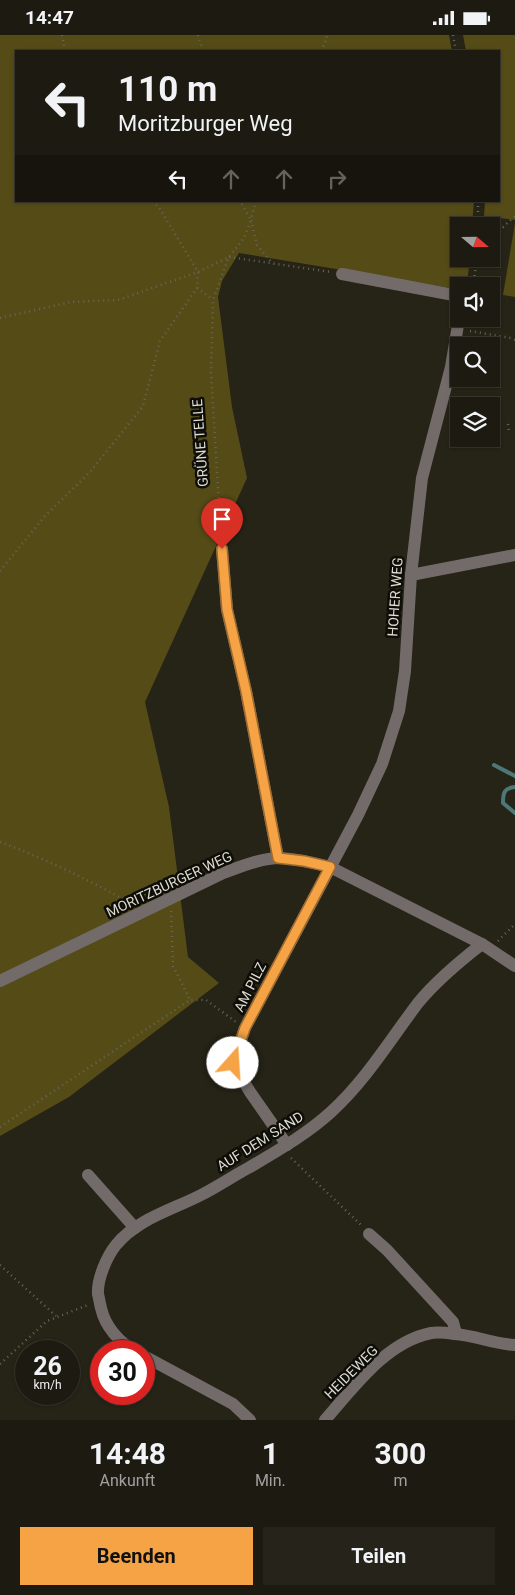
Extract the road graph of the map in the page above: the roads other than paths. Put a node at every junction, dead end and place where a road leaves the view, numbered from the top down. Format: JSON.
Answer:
{"nodes":[{"id":1,"x":342,"y":274,"type":"road end"},
{"id":2,"x":450,"y":294,"type":"edge"},
{"id":3,"x":457,"y":327,"type":"edge"},
{"id":4,"x":222,"y":549,"type":"road end"},
{"id":5,"x":515,"y":555,"type":"edge"},
{"id":6,"x":411,"y":575,"type":"junction"},
{"id":7,"x":278,"y":858,"type":"junction"},
{"id":8,"x":330,"y":867,"type":"junction"},
{"id":9,"x":486,"y":947,"type":"junction"},
{"id":10,"x":515,"y":966,"type":"edge"},
{"id":11,"x":0,"y":981,"type":"edge"},
{"id":12,"x":288,"y":1150,"type":"junction"},
{"id":13,"x":88,"y":1175,"type":"dead end"},
{"id":14,"x":135,"y":1229,"type":"junction"},
{"id":15,"x":369,"y":1234,"type":"road end"},
{"id":16,"x":456,"y":1334,"type":"junction"},
{"id":17,"x":121,"y":1340,"type":"edge"},
{"id":18,"x":515,"y":1345,"type":"edge"},
{"id":19,"x":155,"y":1361,"type":"edge"},
{"id":20,"x":250,"y":1420,"type":"edge"},
{"id":21,"x":326,"y":1420,"type":"edge"}],
"edges":[{"from":1,"to":2,"type":"street"},
{"from":3,"to":6,"type":"street","name":"HOHER WEG"},
{"from":4,"to":7,"type":"street"},
{"from":5,"to":6,"type":"street"},
{"from":6,"to":8,"type":"street","name":"HOHER WEG"},
{"from":7,"to":8,"type":"street","name":"MORITZBURGER WEG"},
{"from":7,"to":11,"type":"street","name":"MORITZBURGER WEG"},
{"from":8,"to":9,"type":"street","name":"MORITZBURGER WEG"},
{"from":8,"to":12,"type":"street","name":"AM PILZ"},
{"from":9,"to":10,"type":"street","name":"MORITZBURGER WEG"},
{"from":9,"to":12,"type":"street","name":"AUF DEM SAND"},
{"from":12,"to":14,"type":"street","name":"AUF DEM SAND"},
{"from":13,"to":14,"type":"street"},
{"from":14,"to":17,"type":"street","name":"AUF DEM SAND"},
{"from":15,"to":16,"type":"street"},
{"from":16,"to":18,"type":"street","name":"HEIDEWEG"},
{"from":16,"to":21,"type":"street","name":"HEIDEWEG"},
{"from":19,"to":20,"type":"street"}]}
